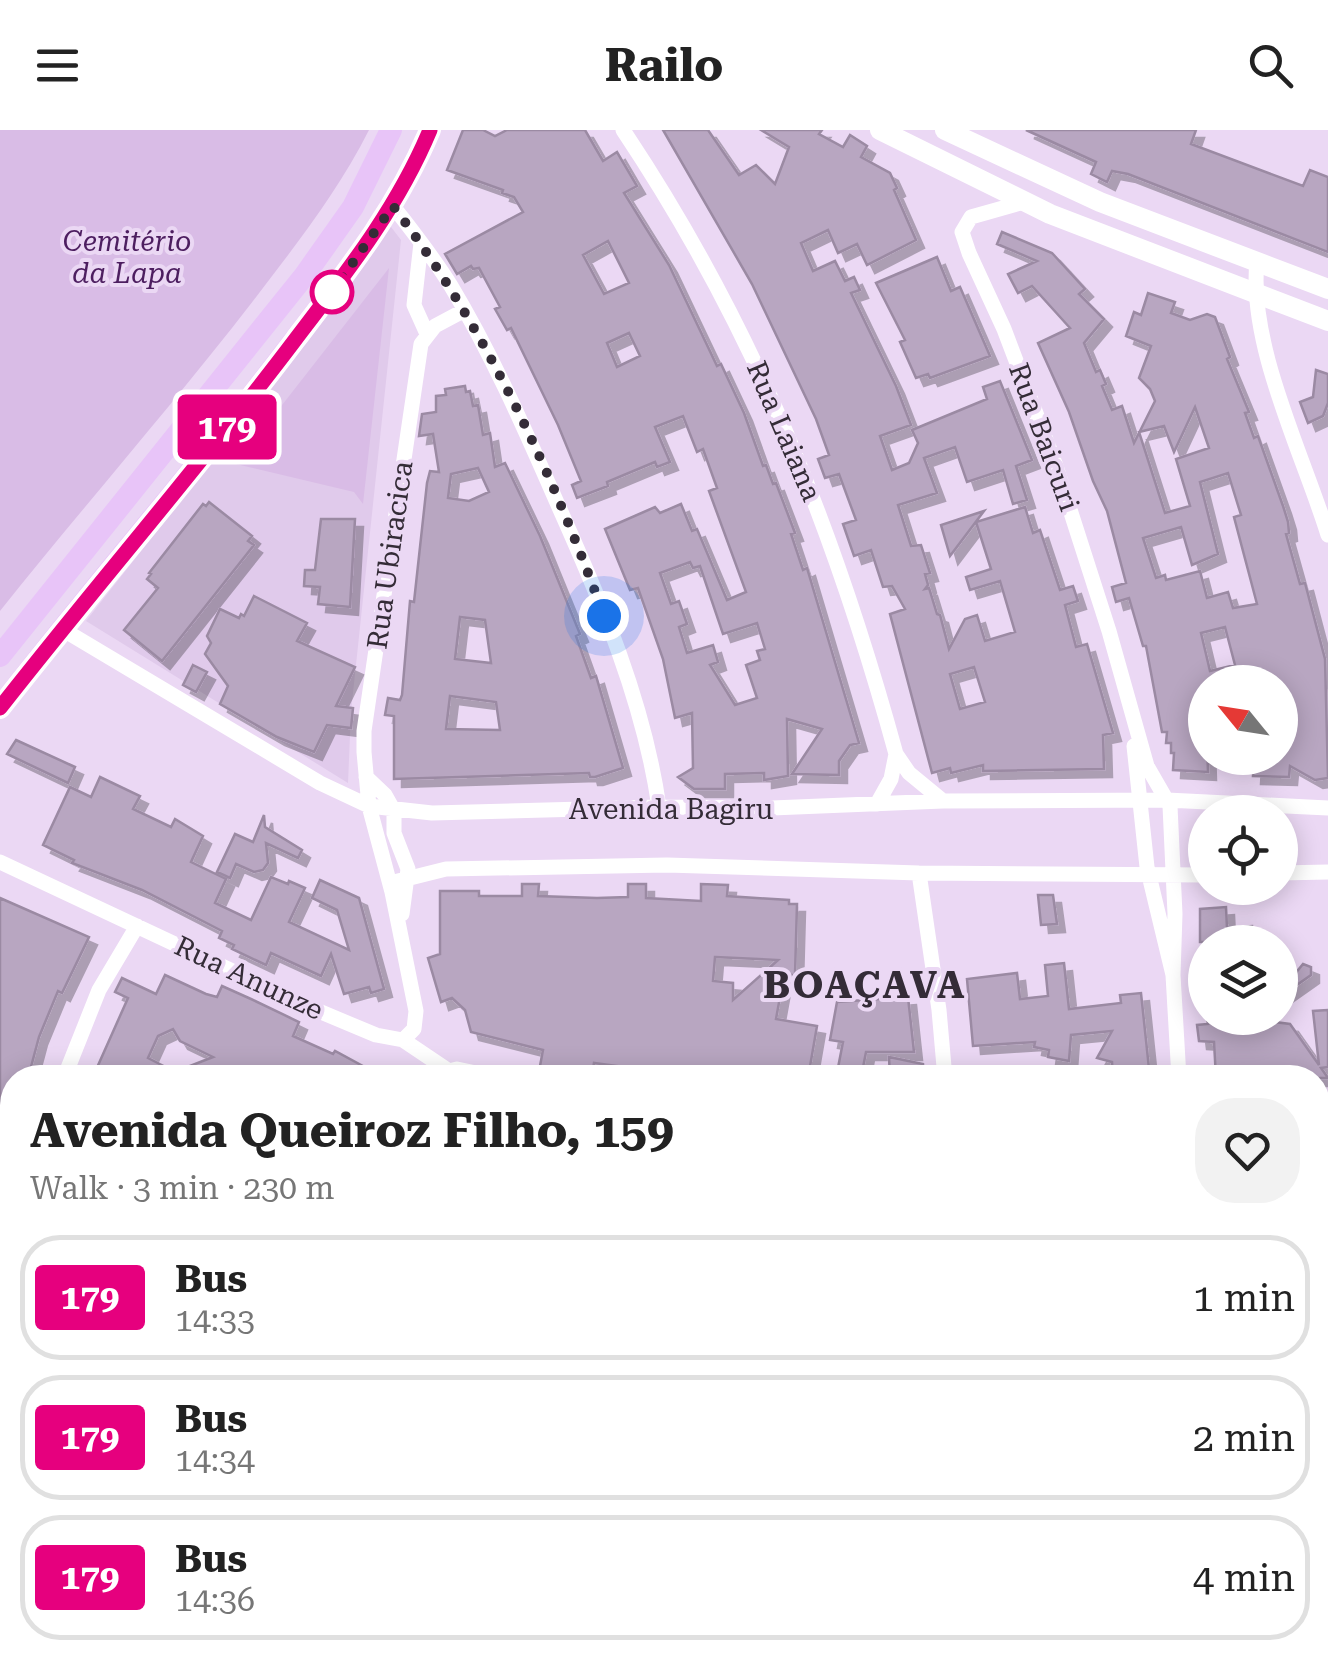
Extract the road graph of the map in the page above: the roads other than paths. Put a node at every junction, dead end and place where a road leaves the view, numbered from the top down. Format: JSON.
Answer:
{"nodes":[{"id":1,"x":392,"y":130,"type":"edge"},
{"id":2,"x":430,"y":130,"type":"edge"},
{"id":3,"x":623,"y":130,"type":"edge"},
{"id":4,"x":944,"y":130,"type":"edge"},
{"id":5,"x":890,"y":133,"type":"edge"},
{"id":6,"x":1024,"y":202,"type":"junction"},
{"id":7,"x":393,"y":206,"type":"junction"},
{"id":8,"x":1194,"y":239,"type":"junction"},
{"id":9,"x":422,"y":243,"type":"junction"},
{"id":10,"x":1224,"y":250,"type":"junction"},
{"id":11,"x":1257,"y":262,"type":"junction"},
{"id":12,"x":1183,"y":267,"type":"junction"},
{"id":13,"x":1213,"y":278,"type":"junction"},
{"id":14,"x":1328,"y":289,"type":"edge"},
{"id":15,"x":1254,"y":293,"type":"junction"},
{"id":16,"x":465,"y":310,"type":"junction"},
{"id":17,"x":1328,"y":321,"type":"edge"},
{"id":18,"x":427,"y":334,"type":"junction"},
{"id":19,"x":1328,"y":536,"type":"edge"},
{"id":20,"x":62,"y":629,"type":"junction"},
{"id":21,"x":0,"y":656,"type":"edge"},
{"id":22,"x":2,"y":703,"type":"edge"},
{"id":23,"x":1131,"y":717,"type":"junction"},
{"id":24,"x":896,"y":754,"type":"junction"},
{"id":25,"x":366,"y":778,"type":"junction"},
{"id":26,"x":1168,"y":800,"type":"junction"},
{"id":27,"x":943,"y":801,"type":"junction"},
{"id":28,"x":1138,"y":801,"type":"junction"},
{"id":29,"x":877,"y":804,"type":"junction"},
{"id":30,"x":370,"y":806,"type":"junction"},
{"id":31,"x":660,"y":807,"type":"junction"},
{"id":32,"x":1328,"y":808,"type":"edge"},
{"id":33,"x":394,"y":811,"type":"junction"},
{"id":34,"x":0,"y":862,"type":"edge"},
{"id":35,"x":919,"y":872,"type":"junction"},
{"id":36,"x":1328,"y":872,"type":"edge"},
{"id":37,"x":1298,"y":873,"type":"edge"},
{"id":38,"x":1149,"y":876,"type":"junction"},
{"id":39,"x":1174,"y":876,"type":"junction"},
{"id":40,"x":1188,"y":876,"type":"edge"},
{"id":41,"x":406,"y":877,"type":"junction"},
{"id":42,"x":390,"y":883,"type":"junction"},
{"id":43,"x":137,"y":926,"type":"junction"},
{"id":44,"x":401,"y":935,"type":"junction"},
{"id":45,"x":1173,"y":975,"type":"junction"},
{"id":46,"x":404,"y":1040,"type":"junction"},
{"id":47,"x":69,"y":1065,"type":"edge"},
{"id":48,"x":436,"y":1065,"type":"edge"},
{"id":49,"x":943,"y":1065,"type":"edge"},
{"id":50,"x":1178,"y":1065,"type":"edge"}],
"edges":[{"from":1,"to":21,"type":"main road"},
{"from":2,"to":7,"type":"main road"},
{"from":3,"to":24,"type":"street","name":"Rua Laiana"},
{"from":4,"to":8,"type":"street"},
{"from":5,"to":6,"type":"street"},
{"from":6,"to":12,"type":"street"},
{"from":6,"to":23,"type":"street","name":"Rua Baicuri"},
{"from":7,"to":9,"type":"street"},
{"from":7,"to":20,"type":"main road"},
{"from":8,"to":10,"type":"street"},
{"from":8,"to":12,"type":"street"},
{"from":9,"to":16,"type":"street"},
{"from":9,"to":18,"type":"street","name":"Rua Ubiracica"},
{"from":10,"to":11,"type":"street"},
{"from":10,"to":13,"type":"street"},
{"from":11,"to":14,"type":"street"},
{"from":11,"to":15,"type":"street"},
{"from":12,"to":13,"type":"street"},
{"from":13,"to":15,"type":"street"},
{"from":15,"to":17,"type":"street"},
{"from":15,"to":19,"type":"street"},
{"from":16,"to":18,"type":"street"},
{"from":16,"to":31,"type":"street"},
{"from":18,"to":25,"type":"street","name":"Rua Ubiracica"},
{"from":20,"to":22,"type":"main road"},
{"from":20,"to":30,"type":"street","name":"Avenida Bagiru"},
{"from":23,"to":26,"type":"street","name":"Rua Baicuri"},
{"from":23,"to":28,"type":"street","name":"Rua Baicuri"},
{"from":24,"to":27,"type":"street","name":"Rua Laiana"},
{"from":24,"to":29,"type":"street"},
{"from":25,"to":30,"type":"street","name":"Rua Ubiracica"},
{"from":25,"to":33,"type":"street","name":"Rua Ubiracica"},
{"from":26,"to":28,"type":"street","name":"Avenida Bagiru"},
{"from":26,"to":32,"type":"street","name":"Avenida Bagiru"},
{"from":26,"to":39,"type":"street","name":"Rua Baicuri"},
{"from":27,"to":28,"type":"street","name":"Avenida Bagiru"},
{"from":27,"to":29,"type":"street","name":"Avenida Bagiru"},
{"from":28,"to":38,"type":"street","name":"Rua Baicuri"},
{"from":29,"to":31,"type":"street","name":"Avenida Bagiru"},
{"from":30,"to":33,"type":"street","name":"Avenida Bagiru"},
{"from":30,"to":42,"type":"street","name":"Rua Ubiracica"},
{"from":31,"to":33,"type":"street","name":"Avenida Bagiru"},
{"from":33,"to":41,"type":"street","name":"Rua Ubiracica"},
{"from":34,"to":43,"type":"street","name":"Rua Anunze"},
{"from":35,"to":38,"type":"street","name":"Avenida Bagiru"},
{"from":35,"to":41,"type":"street","name":"Avenida Bagiru"},
{"from":35,"to":49,"type":"street"},
{"from":36,"to":37,"type":"street"},
{"from":38,"to":39,"type":"street","name":"Avenida Bagiru"},
{"from":38,"to":45,"type":"street","name":"Rua Baicuri"},
{"from":39,"to":40,"type":"street","name":"Avenida Bagiru"},
{"from":39,"to":45,"type":"street","name":"Rua Baicuri"},
{"from":41,"to":42,"type":"street","name":"Avenida Bagiru"},
{"from":41,"to":44,"type":"street","name":"Rua Ubiracica"},
{"from":42,"to":44,"type":"street","name":"Rua Ubiracica"},
{"from":43,"to":46,"type":"street","name":"Rua Anunze"},
{"from":43,"to":47,"type":"street"},
{"from":44,"to":46,"type":"street","name":"Rua Ubiracica"},
{"from":45,"to":50,"type":"street","name":"Rua Baicuri"},
{"from":46,"to":48,"type":"street","name":"Rua Anunze"}]}
